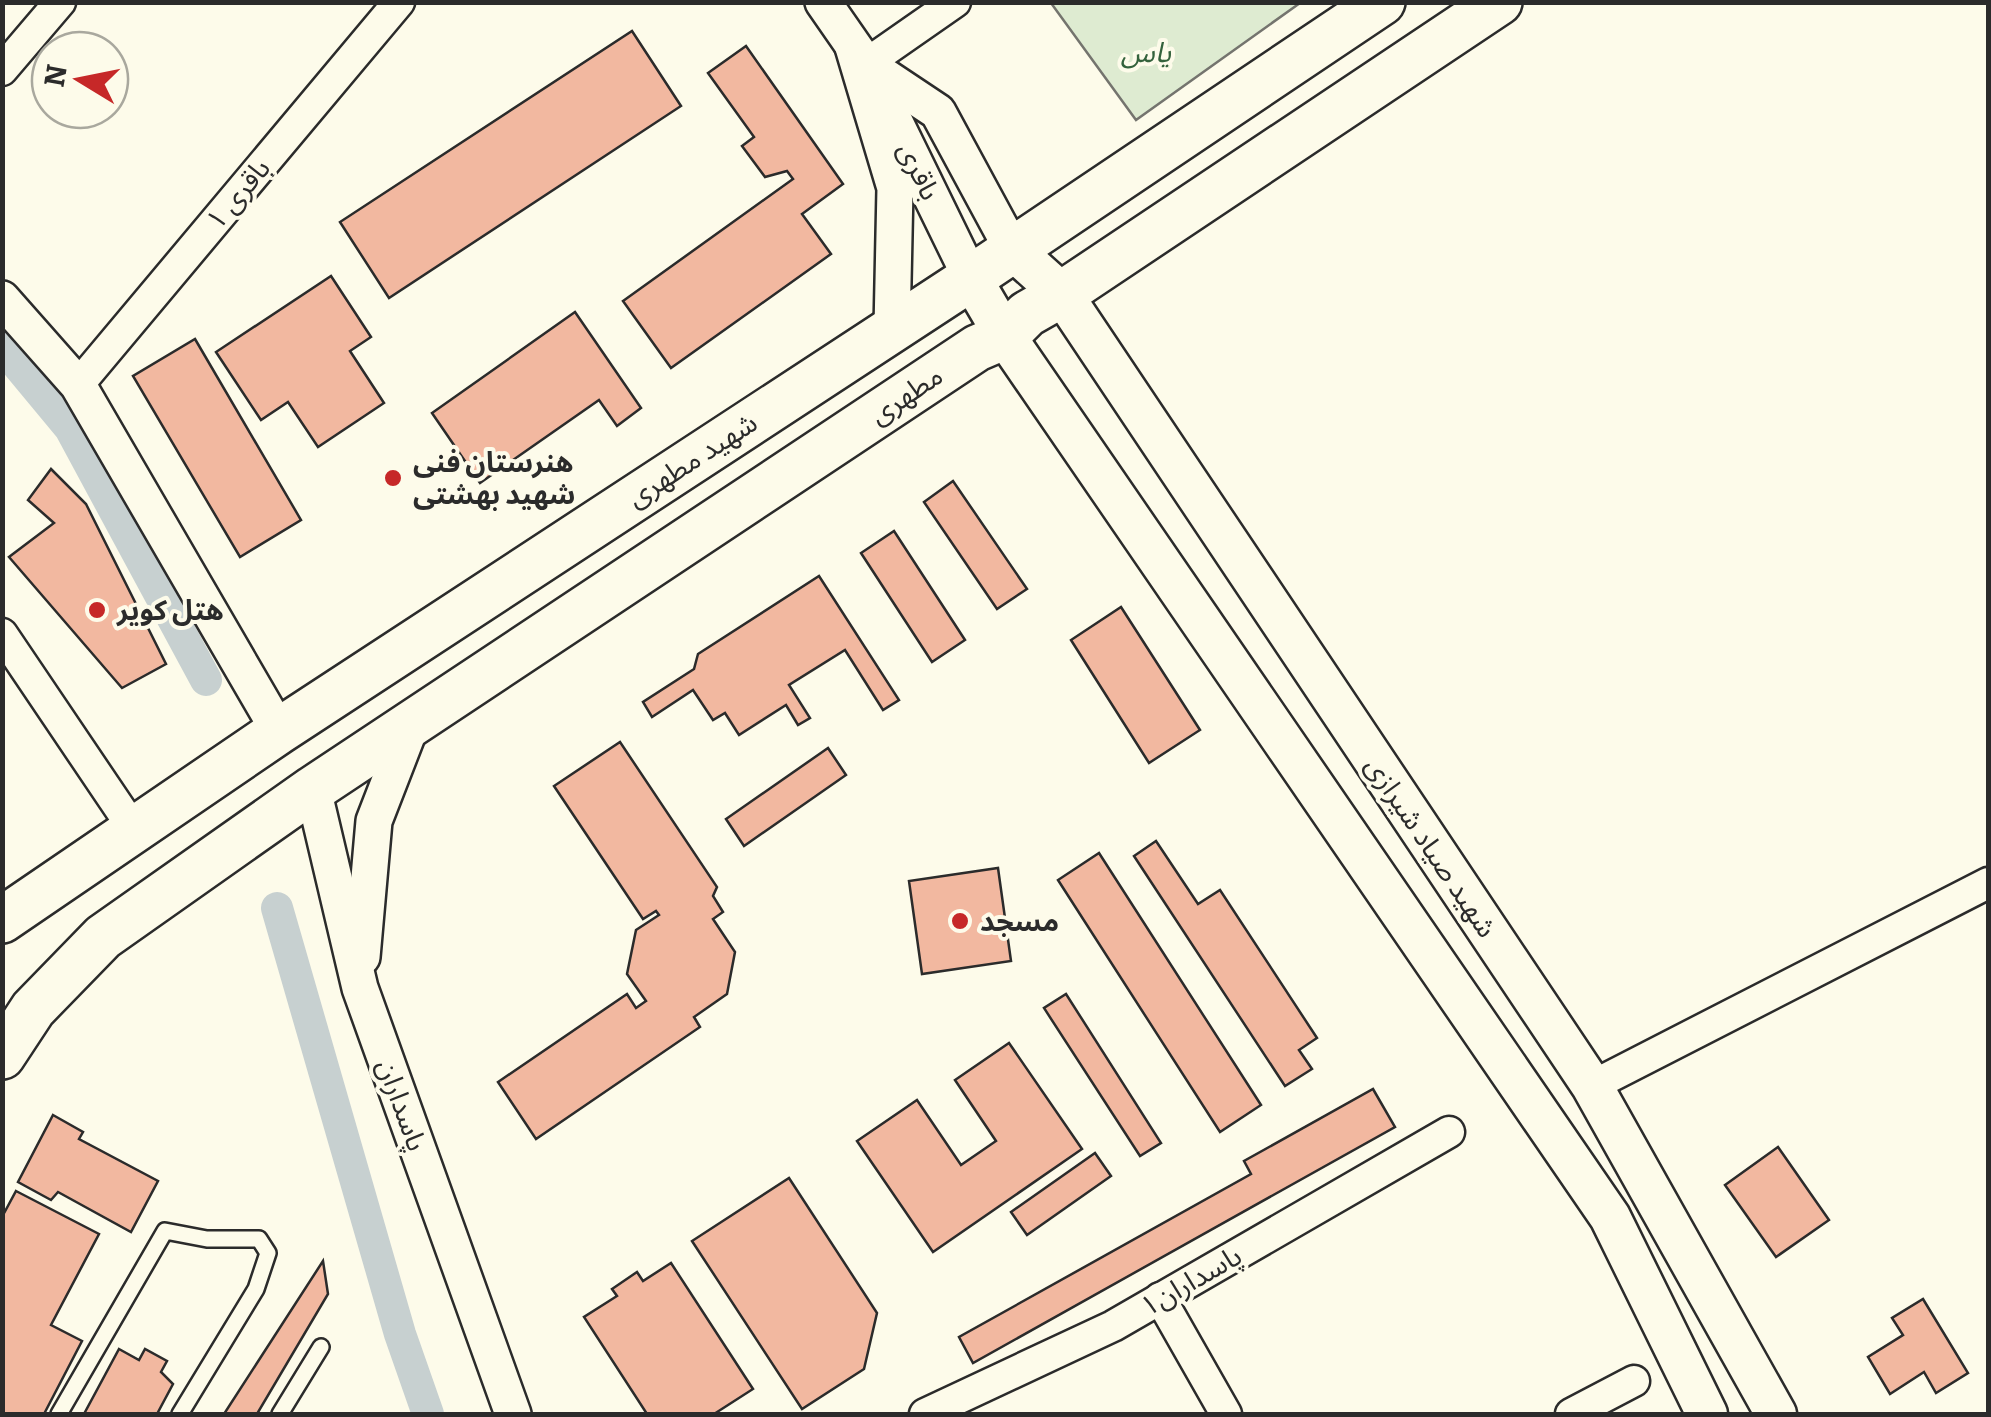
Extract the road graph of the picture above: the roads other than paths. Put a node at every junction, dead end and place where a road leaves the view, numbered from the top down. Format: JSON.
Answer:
{"nodes":[{"id":1,"x":60,"y":2,"type":"edge"},
{"id":2,"x":398,"y":2,"type":"edge"},
{"id":3,"x":822,"y":2,"type":"edge"},
{"id":4,"x":954,"y":2,"type":"edge"},
{"id":5,"x":1382,"y":2,"type":"edge"},
{"id":6,"x":1499,"y":2,"type":"edge"},
{"id":7,"x":859,"y":55,"type":"junction"},
{"id":8,"x":2,"y":70,"type":"edge"},
{"id":9,"x":1012,"y":249,"type":"junction"},
{"id":10,"x":971,"y":278,"type":"junction"},
{"id":11,"x":1062,"y":294,"type":"junction"},
{"id":12,"x":2,"y":300,"type":"edge"},
{"id":13,"x":892,"y":329,"type":"junction"},
{"id":14,"x":1006,"y":336,"type":"junction"},
{"id":15,"x":78,"y":385,"type":"junction"},
{"id":16,"x":2,"y":634,"type":"edge"},
{"id":17,"x":412,"y":723,"type":"junction"},
{"id":18,"x":279,"y":731,"type":"junction"},
{"id":19,"x":313,"y":789,"type":"junction"},
{"id":20,"x":135,"y":831,"type":"junction"},
{"id":21,"x":1988,"y":883,"type":"edge"},
{"id":22,"x":2,"y":920,"type":"edge"},
{"id":23,"x":360,"y":988,"type":"junction"},
{"id":24,"x":2,"y":1056,"type":"edge"},
{"id":25,"x":1592,"y":1086,"type":"junction"},
{"id":26,"x":1448,"y":1132,"type":"dead end"},
{"id":27,"x":1160,"y":1298,"type":"junction"},
{"id":28,"x":322,"y":1347,"type":"dead end"},
{"id":29,"x":1634,"y":1381,"type":"dead end"},
{"id":30,"x":59,"y":1414,"type":"edge"},
{"id":31,"x":180,"y":1414,"type":"edge"},
{"id":32,"x":280,"y":1414,"type":"edge"},
{"id":33,"x":514,"y":1414,"type":"edge"},
{"id":34,"x":925,"y":1414,"type":"edge"},
{"id":35,"x":1226,"y":1414,"type":"edge"},
{"id":36,"x":1571,"y":1414,"type":"edge"},
{"id":37,"x":1707,"y":1414,"type":"edge"},
{"id":38,"x":1776,"y":1414,"type":"edge"}],
"edges":[{"from":1,"to":8,"type":"street"},
{"from":2,"to":15,"type":"street","name":"باقری ۱"},
{"from":3,"to":7,"type":"street","name":"باقری"},
{"from":4,"to":7,"type":"street"},
{"from":5,"to":9,"type":"main road","name":"شهید مطهری"},
{"from":6,"to":11,"type":"main road","name":"مطهری"},
{"from":7,"to":9,"type":"street"},
{"from":7,"to":10,"type":"street","name":"باقری"},
{"from":7,"to":13,"type":"street"},
{"from":9,"to":10,"type":"main road","name":"شهید مطهری"},
{"from":9,"to":11,"type":"main road","name":"شهید صیاد شیرازی"},
{"from":10,"to":13,"type":"main road","name":"شهید مطهری"},
{"from":10,"to":14,"type":"main road"},
{"from":11,"to":14,"type":"main road","name":"مطهری"},
{"from":11,"to":25,"type":"main road","name":"شهید صیاد شیرازی"},
{"from":12,"to":15,"type":"street"},
{"from":13,"to":18,"type":"main road","name":"شهید مطهری"},
{"from":14,"to":17,"type":"main road","name":"مطهری"},
{"from":14,"to":37,"type":"main road"},
{"from":15,"to":18,"type":"street"},
{"from":16,"to":20,"type":"street"},
{"from":17,"to":19,"type":"main road","name":"مطهری"},
{"from":17,"to":23,"type":"street"},
{"from":18,"to":19,"type":"main road"},
{"from":18,"to":20,"type":"main road","name":"شهید مطهری"},
{"from":19,"to":23,"type":"street","name":"پاسداران"},
{"from":19,"to":24,"type":"main road"},
{"from":20,"to":22,"type":"main road","name":"شهید مطهری"},
{"from":21,"to":25,"type":"street"},
{"from":23,"to":33,"type":"street","name":"پاسداران"},
{"from":25,"to":38,"type":"main road","name":"شهید صیاد شیرازی"},
{"from":26,"to":27,"type":"street","name":"پاسداران۱"},
{"from":27,"to":34,"type":"street","name":"پاسداران۱"},
{"from":27,"to":35,"type":"street"},
{"from":28,"to":32,"type":"lane"},
{"from":29,"to":36,"type":"street"},
{"from":30,"to":31,"type":"lane"}]}
